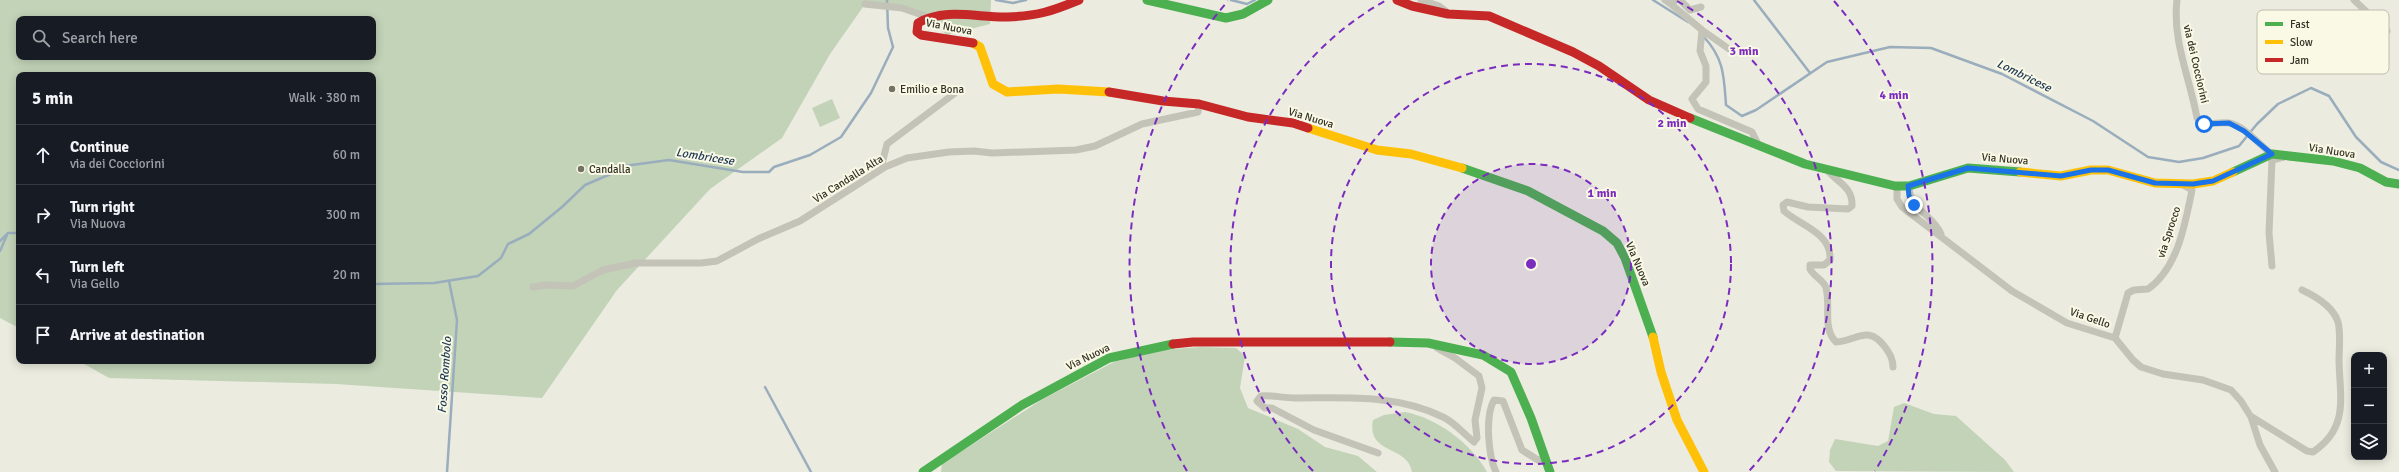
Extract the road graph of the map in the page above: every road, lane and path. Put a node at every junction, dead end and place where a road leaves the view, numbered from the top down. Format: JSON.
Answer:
{"nodes":[{"id":1,"x":1079,"y":0,"type":"edge"},
{"id":2,"x":1147,"y":0,"type":"edge"},
{"id":3,"x":1268,"y":0,"type":"edge"},
{"id":4,"x":1397,"y":0,"type":"edge"},
{"id":5,"x":1421,"y":0,"type":"edge"},
{"id":6,"x":1665,"y":0,"type":"edge"},
{"id":7,"x":1680,"y":0,"type":"edge"},
{"id":8,"x":2177,"y":0,"type":"edge"},
{"id":9,"x":2354,"y":0,"type":"edge"},
{"id":10,"x":1674,"y":2,"type":"edge"},
{"id":11,"x":865,"y":4,"type":"dead end"},
{"id":12,"x":1701,"y":7,"type":"dead end"},
{"id":13,"x":2365,"y":10,"type":"edge"},
{"id":14,"x":1448,"y":14,"type":"junction"},
{"id":15,"x":928,"y":17,"type":"junction"},
{"id":16,"x":1702,"y":30,"type":"junction"},
{"id":17,"x":1730,"y":49,"type":"dead end"},
{"id":18,"x":955,"y":93,"type":"dead end"},
{"id":19,"x":1199,"y":104,"type":"junction"},
{"id":20,"x":1758,"y":144,"type":"junction"},
{"id":21,"x":2272,"y":154,"type":"junction"},
{"id":22,"x":2286,"y":157,"type":"junction"},
{"id":23,"x":885,"y":167,"type":"junction"},
{"id":24,"x":1827,"y":170,"type":"junction"},
{"id":25,"x":2183,"y":184,"type":"junction"},
{"id":26,"x":2399,"y":184,"type":"edge"},
{"id":27,"x":1897,"y":186,"type":"junction"},
{"id":28,"x":1908,"y":186,"type":"junction"},
{"id":29,"x":1942,"y":236,"type":"junction"},
{"id":30,"x":2272,"y":266,"type":"dead end"},
{"id":31,"x":533,"y":287,"type":"dead end"},
{"id":32,"x":2302,"y":290,"type":"dead end"},
{"id":33,"x":2115,"y":338,"type":"junction"},
{"id":34,"x":1428,"y":343,"type":"junction"},
{"id":35,"x":1893,"y":367,"type":"dead end"},
{"id":36,"x":2251,"y":417,"type":"junction"},
{"id":37,"x":1378,"y":453,"type":"dead end"},
{"id":38,"x":1545,"y":459,"type":"junction"},
{"id":39,"x":923,"y":472,"type":"edge"},
{"id":40,"x":1496,"y":472,"type":"edge"},
{"id":41,"x":1550,"y":472,"type":"edge"},
{"id":42,"x":1704,"y":472,"type":"edge"},
{"id":43,"x":2276,"y":472,"type":"edge"}],
"edges":[{"from":1,"to":15,"type":"street","name":"Via Nuova"},
{"from":2,"to":3,"type":"street"},
{"from":4,"to":14,"type":"street","name":"Via Nuova"},
{"from":5,"to":14,"type":"street"},
{"from":6,"to":10,"type":"street"},
{"from":7,"to":12,"type":"street"},
{"from":8,"to":21,"type":"street","name":"via dei Cocciorini"},
{"from":9,"to":13,"type":"street"},
{"from":10,"to":16,"type":"street"},
{"from":11,"to":15,"type":"street"},
{"from":14,"to":20,"type":"street","name":"Via Nuova"},
{"from":15,"to":19,"type":"street","name":"Via Nuova"},
{"from":16,"to":17,"type":"street"},
{"from":16,"to":20,"type":"street"},
{"from":18,"to":23,"type":"street"},
{"from":19,"to":23,"type":"street","name":"Via Candalla Alta"},
{"from":19,"to":42,"type":"street","name":"Via Nuova"},
{"from":20,"to":24,"type":"street","name":"Via Nuova"},
{"from":21,"to":22,"type":"street","name":"Via Nuova"},
{"from":21,"to":25,"type":"street","name":"Via Nuova"},
{"from":22,"to":26,"type":"street","name":"Via Nuova"},
{"from":22,"to":30,"type":"street"},
{"from":23,"to":31,"type":"street","name":"Via Candalla Alta"},
{"from":24,"to":27,"type":"street","name":"Via Nuova"},
{"from":24,"to":35,"type":"street"},
{"from":25,"to":28,"type":"street","name":"Via Nuova"},
{"from":25,"to":33,"type":"street","name":"via Sprocco"},
{"from":27,"to":28,"type":"street","name":"Via Nuova"},
{"from":27,"to":29,"type":"street","name":"Via Gello"},
{"from":28,"to":29,"type":"street","name":"Via Gello"},
{"from":29,"to":33,"type":"street","name":"Via Gello"},
{"from":32,"to":36,"type":"street","name":"Via Gello"},
{"from":33,"to":36,"type":"street","name":"Via Gello"},
{"from":34,"to":37,"type":"street"},
{"from":34,"to":38,"type":"street","name":"Via Nuova"},
{"from":34,"to":39,"type":"street","name":"Via Nuova"},
{"from":36,"to":43,"type":"street","name":"Via Gello"},
{"from":38,"to":40,"type":"street"},
{"from":38,"to":41,"type":"street","name":"Via Nuova"}]}
